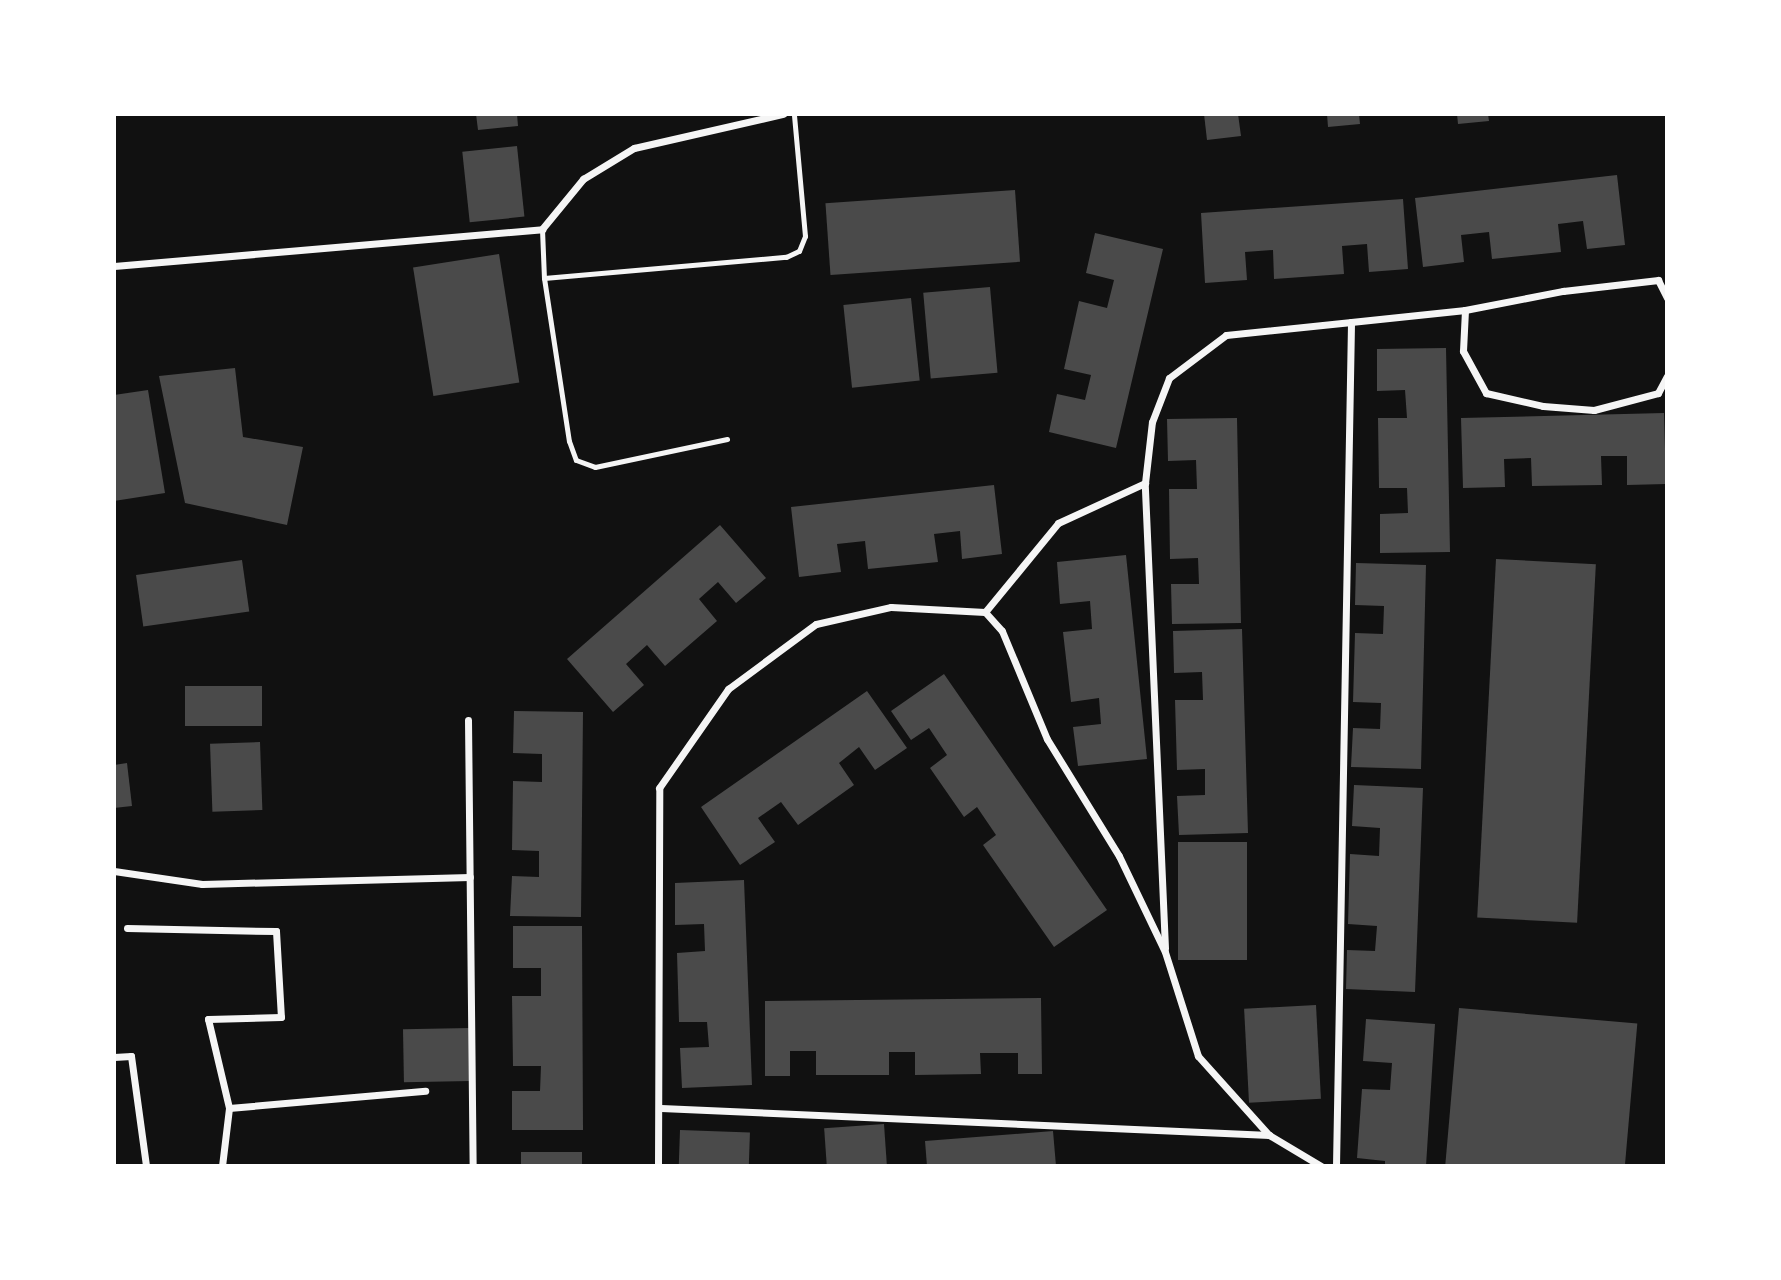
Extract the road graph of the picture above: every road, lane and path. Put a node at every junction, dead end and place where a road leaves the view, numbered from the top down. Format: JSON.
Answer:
{"nodes":[{"id":1,"x":783,"y":114,"type":"edge"},
{"id":2,"x":794,"y":114,"type":"edge"},
{"id":3,"x":542,"y":229,"type":"junction"},
{"id":4,"x":114,"y":266,"type":"edge"},
{"id":5,"x":544,"y":278,"type":"junction"},
{"id":6,"x":1667,"y":299,"type":"edge"},
{"id":7,"x":1465,"y":310,"type":"junction"},
{"id":8,"x":1351,"y":322,"type":"junction"},
{"id":9,"x":1667,"y":376,"type":"edge"},
{"id":10,"x":727,"y":439,"type":"dead end"},
{"id":11,"x":1145,"y":483,"type":"junction"},
{"id":12,"x":985,"y":612,"type":"junction"},
{"id":13,"x":468,"y":720,"type":"dead end"},
{"id":14,"x":114,"y":871,"type":"edge"},
{"id":15,"x":470,"y":877,"type":"junction"},
{"id":16,"x":127,"y":928,"type":"dead end"},
{"id":17,"x":1166,"y":953,"type":"junction"},
{"id":18,"x":114,"y":1057,"type":"edge"},
{"id":19,"x":425,"y":1091,"type":"dead end"},
{"id":20,"x":229,"y":1108,"type":"junction"},
{"id":21,"x":661,"y":1108,"type":"junction"},
{"id":22,"x":1269,"y":1135,"type":"junction"},
{"id":23,"x":146,"y":1166,"type":"edge"},
{"id":24,"x":222,"y":1166,"type":"edge"},
{"id":25,"x":473,"y":1166,"type":"edge"},
{"id":26,"x":658,"y":1166,"type":"edge"},
{"id":27,"x":1321,"y":1166,"type":"edge"},
{"id":28,"x":1336,"y":1166,"type":"edge"}],
"edges":[{"from":1,"to":3,"type":"street"},
{"from":2,"to":5,"type":"lane"},
{"from":3,"to":4,"type":"street"},
{"from":3,"to":5,"type":"lane"},
{"from":5,"to":10,"type":"lane"},
{"from":6,"to":7,"type":"street"},
{"from":7,"to":8,"type":"street"},
{"from":7,"to":9,"type":"street"},
{"from":8,"to":11,"type":"street"},
{"from":8,"to":28,"type":"street"},
{"from":11,"to":12,"type":"street"},
{"from":11,"to":17,"type":"street"},
{"from":12,"to":17,"type":"street"},
{"from":12,"to":21,"type":"street"},
{"from":13,"to":15,"type":"street"},
{"from":14,"to":15,"type":"street"},
{"from":15,"to":25,"type":"street"},
{"from":16,"to":20,"type":"street"},
{"from":17,"to":22,"type":"street"},
{"from":18,"to":23,"type":"street"},
{"from":19,"to":20,"type":"street"},
{"from":20,"to":24,"type":"street"},
{"from":21,"to":22,"type":"street"},
{"from":21,"to":26,"type":"street"},
{"from":22,"to":27,"type":"street"}]}
